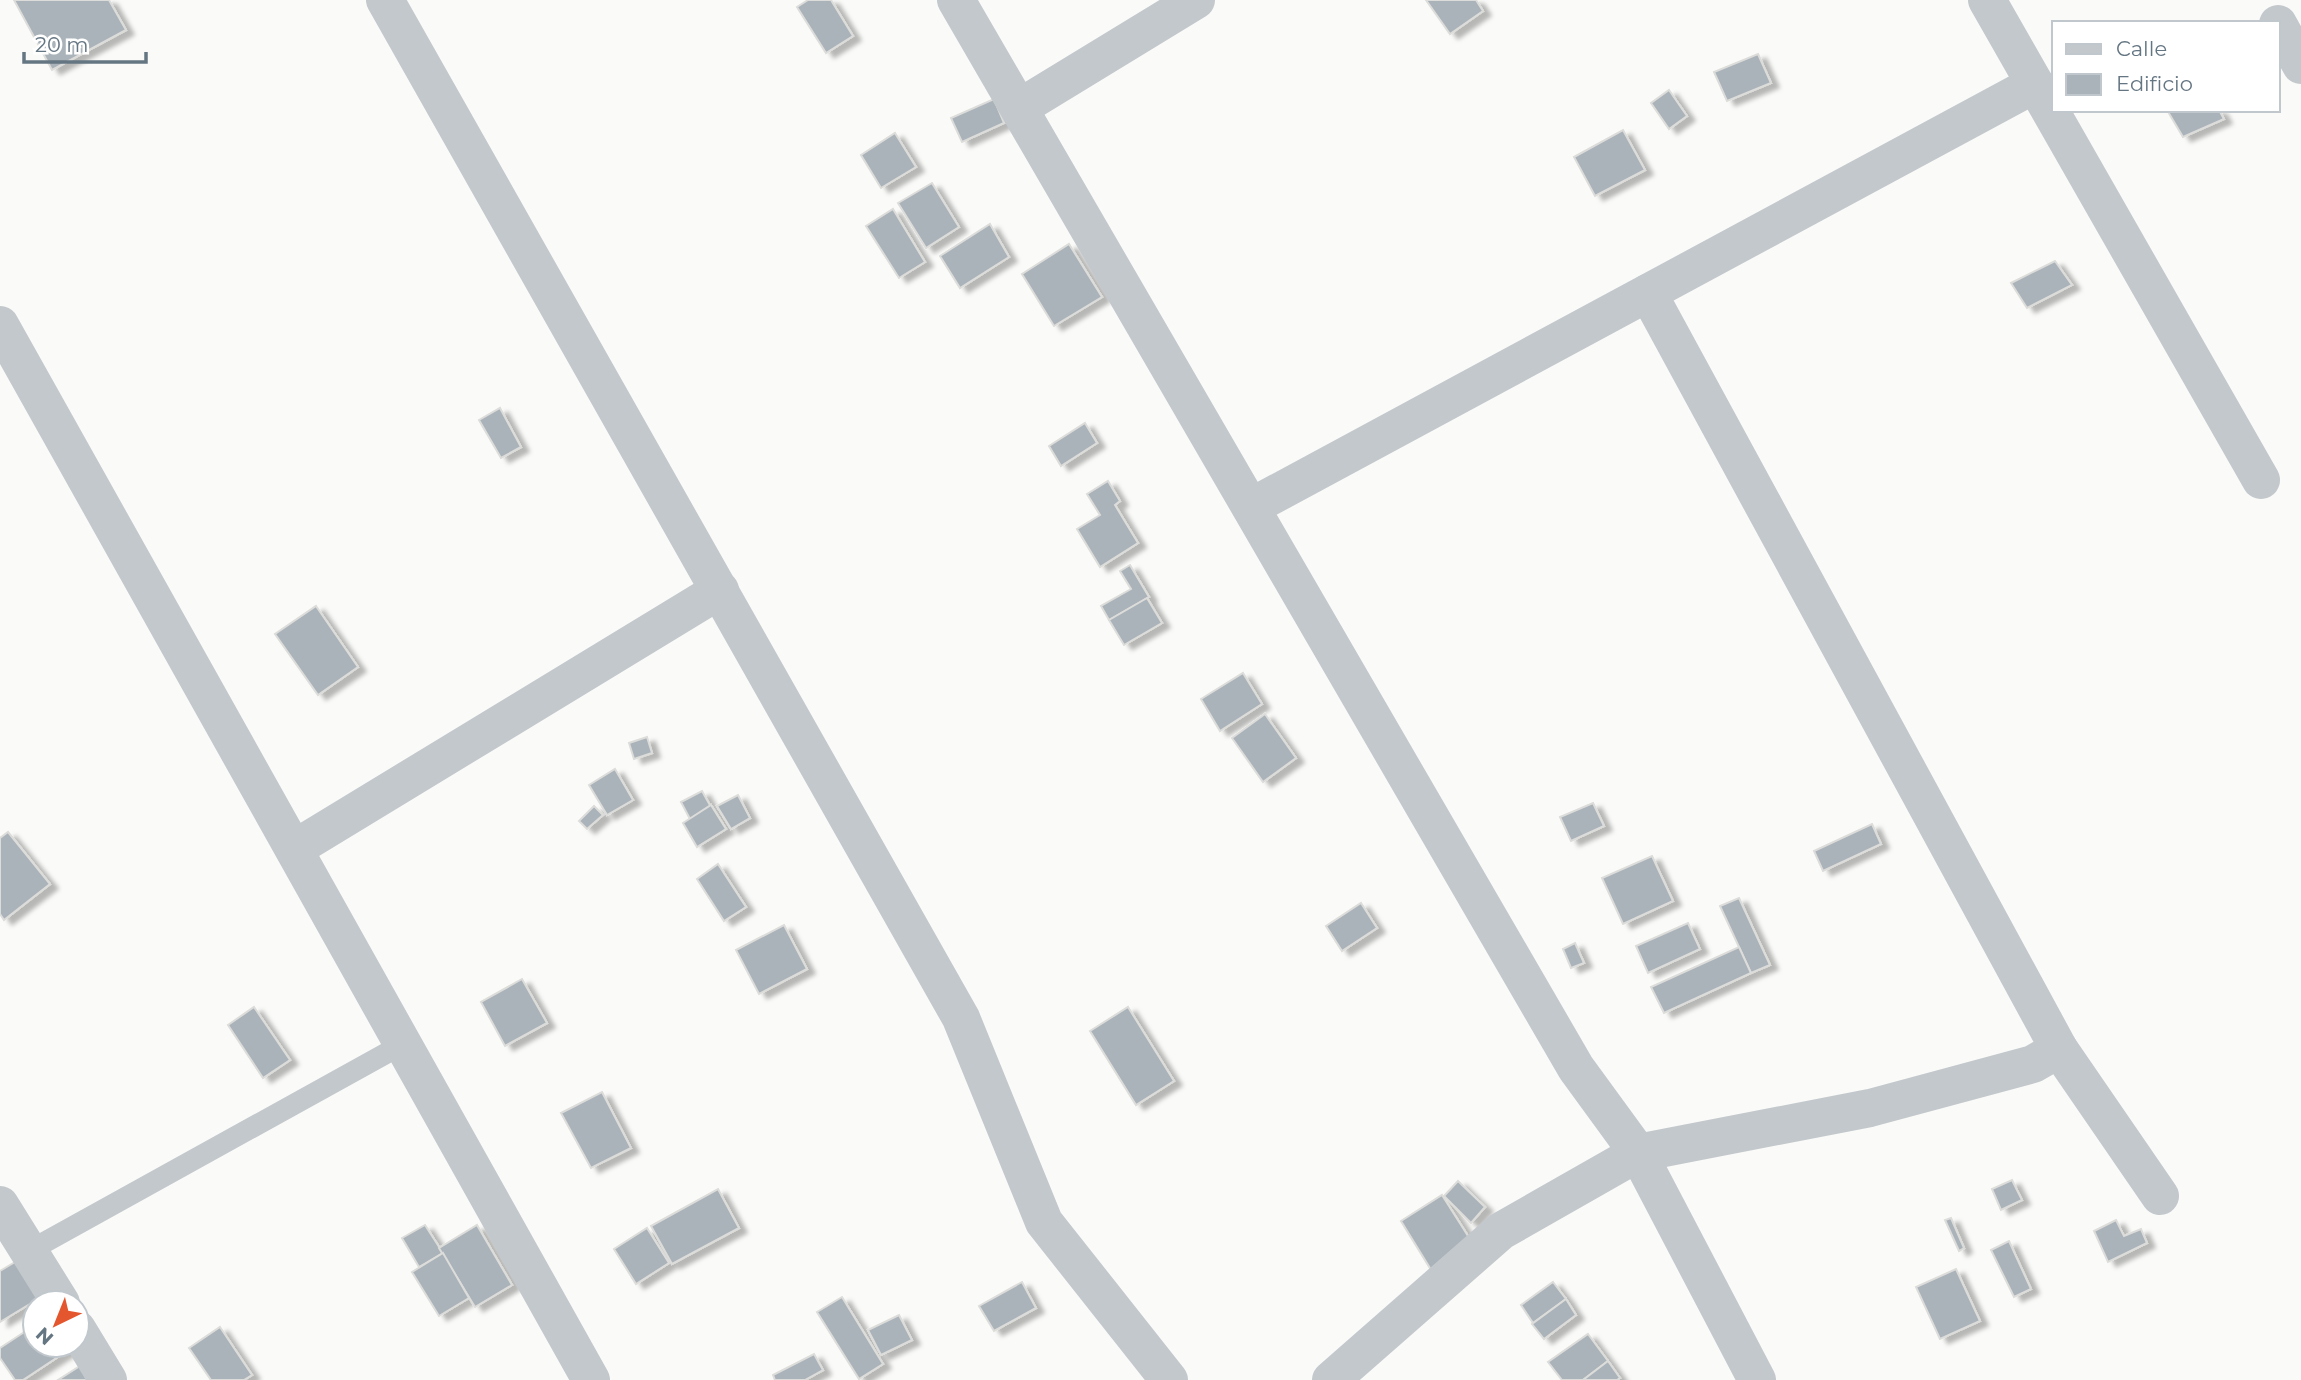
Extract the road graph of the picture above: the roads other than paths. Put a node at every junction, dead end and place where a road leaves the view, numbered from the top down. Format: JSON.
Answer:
{"nodes":[{"id":1,"x":385,"y":0,"type":"edge"},
{"id":2,"x":956,"y":0,"type":"edge"},
{"id":3,"x":1196,"y":0,"type":"edge"},
{"id":4,"x":1987,"y":0,"type":"edge"},
{"id":5,"x":2265,"y":0,"type":"edge"},
{"id":6,"x":2277,"y":21,"type":"edge"},
{"id":7,"x":2280,"y":27,"type":"edge"},
{"id":8,"x":2301,"y":65,"type":"edge"},
{"id":9,"x":2035,"y":84,"type":"junction"},
{"id":10,"x":1019,"y":108,"type":"junction"},
{"id":11,"x":1648,"y":293,"type":"junction"},
{"id":12,"x":0,"y":325,"type":"edge"},
{"id":13,"x":2261,"y":480,"type":"dead end"},
{"id":14,"x":1251,"y":507,"type":"junction"},
{"id":15,"x":720,"y":590,"type":"junction"},
{"id":16,"x":294,"y":849,"type":"junction"},
{"id":17,"x":403,"y":1044,"type":"junction"},
{"id":18,"x":2059,"y":1049,"type":"junction"},
{"id":19,"x":1638,"y":1153,"type":"junction"},
{"id":20,"x":2160,"y":1196,"type":"dead end"},
{"id":21,"x":0,"y":1205,"type":"edge"},
{"id":22,"x":29,"y":1251,"type":"junction"},
{"id":23,"x":52,"y":1289,"type":"edge"},
{"id":24,"x":91,"y":1352,"type":"edge"},
{"id":25,"x":108,"y":1380,"type":"edge"},
{"id":26,"x":591,"y":1380,"type":"edge"},
{"id":27,"x":1170,"y":1380,"type":"edge"},
{"id":28,"x":1331,"y":1380,"type":"edge"},
{"id":29,"x":1757,"y":1380,"type":"edge"}],
"edges":[{"from":1,"to":15,"type":"street"},
{"from":2,"to":10,"type":"street"},
{"from":3,"to":10,"type":"street"},
{"from":4,"to":9,"type":"street"},
{"from":5,"to":6,"type":"street"},
{"from":7,"to":8,"type":"street"},
{"from":9,"to":11,"type":"street"},
{"from":9,"to":13,"type":"street"},
{"from":10,"to":14,"type":"street"},
{"from":11,"to":14,"type":"street"},
{"from":11,"to":18,"type":"street"},
{"from":12,"to":16,"type":"street"},
{"from":14,"to":19,"type":"street"},
{"from":15,"to":16,"type":"street"},
{"from":15,"to":27,"type":"street"},
{"from":16,"to":17,"type":"street"},
{"from":17,"to":22,"type":"lane"},
{"from":17,"to":26,"type":"street"},
{"from":18,"to":19,"type":"street"},
{"from":18,"to":20,"type":"street"},
{"from":19,"to":28,"type":"street"},
{"from":19,"to":29,"type":"street"},
{"from":21,"to":22,"type":"street"},
{"from":22,"to":23,"type":"street"},
{"from":24,"to":25,"type":"street"}]}
